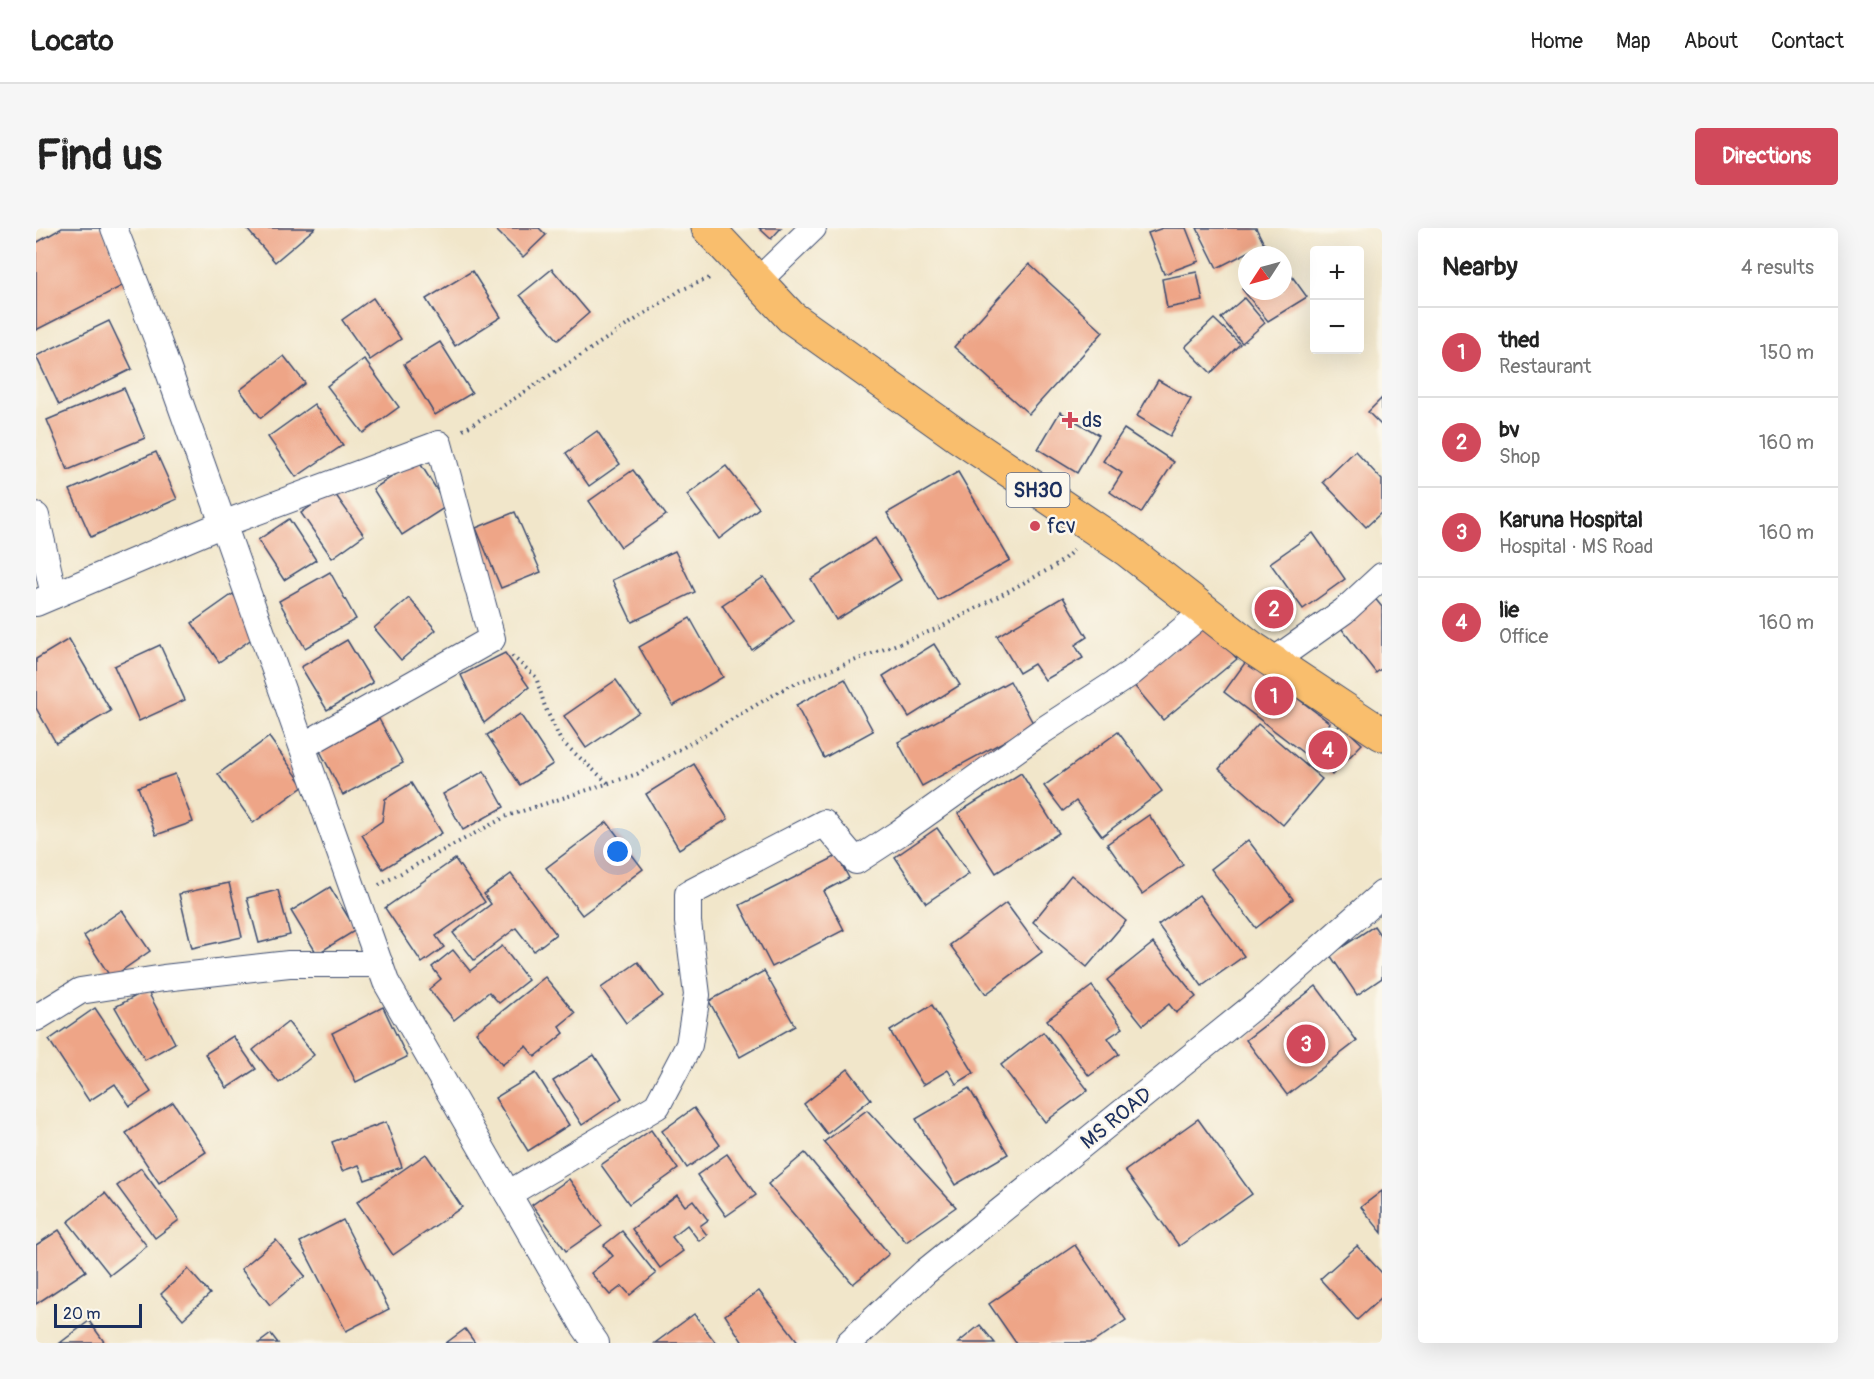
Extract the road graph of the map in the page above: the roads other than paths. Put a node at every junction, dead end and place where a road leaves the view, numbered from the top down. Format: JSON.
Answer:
{"nodes":[{"id":1,"x":114,"y":228,"type":"edge"},
{"id":2,"x":708,"y":228,"type":"edge"},
{"id":3,"x":813,"y":228,"type":"edge"},
{"id":4,"x":750,"y":272,"type":"junction"},
{"id":5,"x":36,"y":516,"type":"edge"},
{"id":6,"x":223,"y":524,"type":"junction"},
{"id":7,"x":1382,"y":576,"type":"edge"},
{"id":8,"x":45,"y":599,"type":"edge"},
{"id":9,"x":1205,"y":611,"type":"junction"},
{"id":10,"x":1272,"y":662,"type":"junction"},
{"id":11,"x":1382,"y":734,"type":"edge"},
{"id":12,"x":303,"y":746,"type":"junction"},
{"id":13,"x":1382,"y":894,"type":"edge"},
{"id":14,"x":380,"y":964,"type":"junction"},
{"id":15,"x":36,"y":1018,"type":"edge"},
{"id":16,"x":508,"y":1194,"type":"junction"},
{"id":17,"x":596,"y":1343,"type":"edge"},
{"id":18,"x":849,"y":1343,"type":"edge"}],
"edges":[{"from":1,"to":6,"type":"street"},
{"from":2,"to":4,"type":"main road","number":"SH30"},
{"from":3,"to":4,"type":"street"},
{"from":4,"to":9,"type":"main road","number":"SH30"},
{"from":5,"to":8,"type":"street"},
{"from":6,"to":8,"type":"street"},
{"from":6,"to":12,"type":"street"},
{"from":6,"to":12,"type":"street"},
{"from":7,"to":10,"type":"street"},
{"from":9,"to":10,"type":"main road","number":"SH30"},
{"from":9,"to":16,"type":"street"},
{"from":10,"to":11,"type":"main road","number":"SH30"},
{"from":12,"to":14,"type":"street"},
{"from":13,"to":18,"type":"street","name":"MS ROAD"},
{"from":14,"to":15,"type":"street"},
{"from":14,"to":16,"type":"street"},
{"from":16,"to":17,"type":"street"}]}
